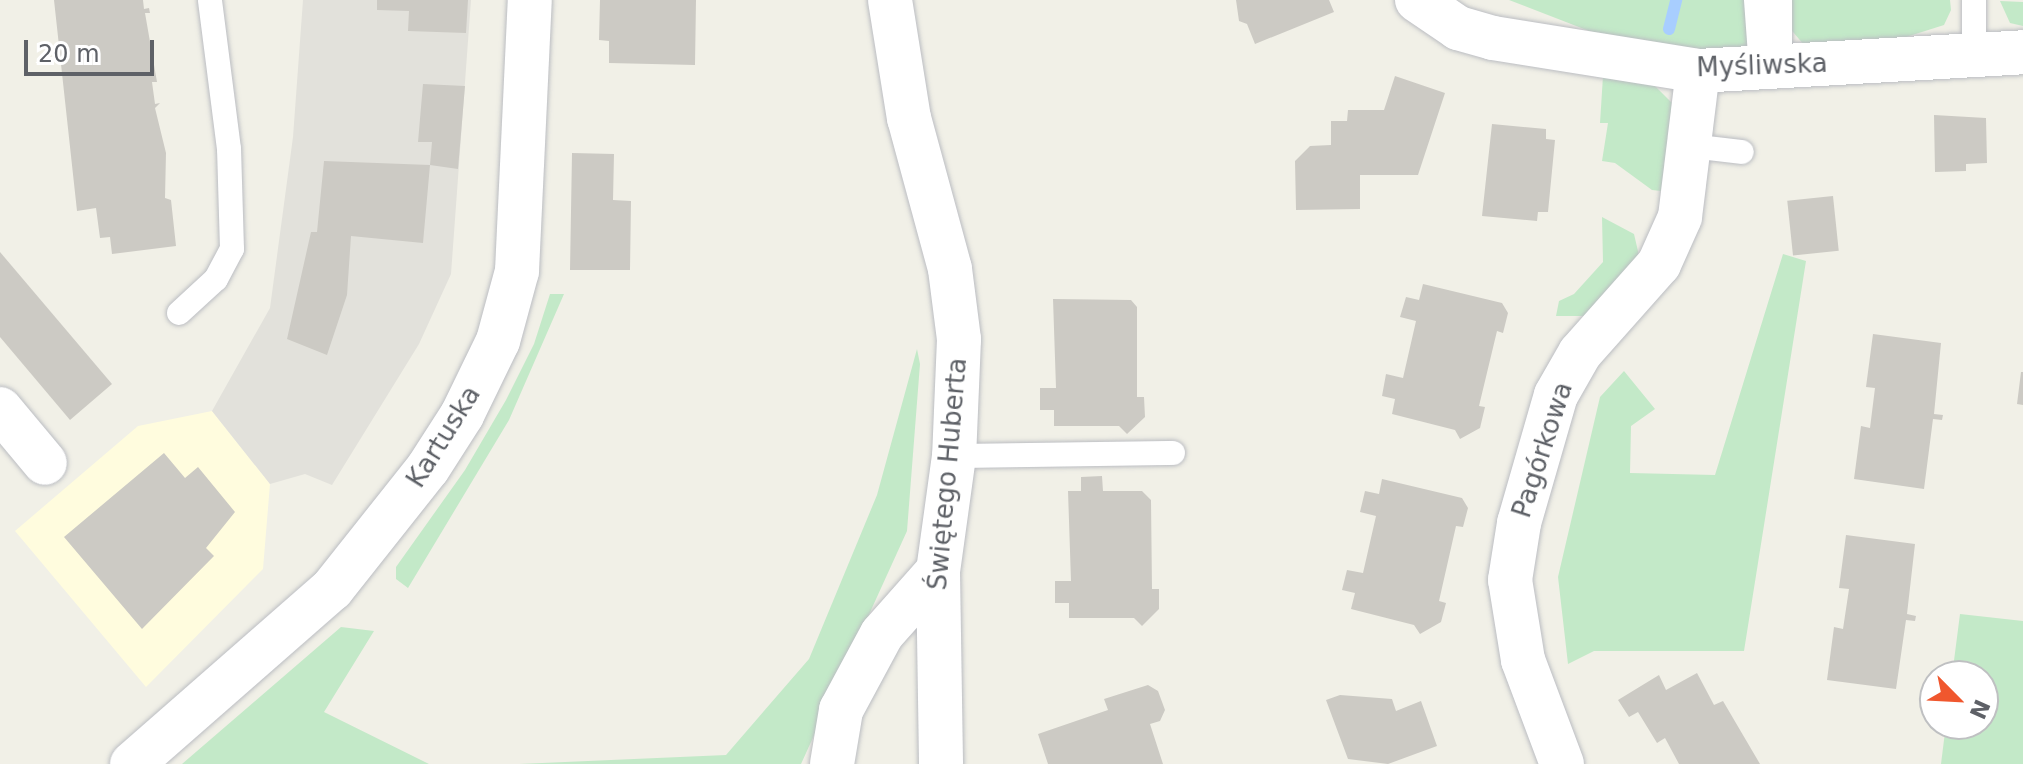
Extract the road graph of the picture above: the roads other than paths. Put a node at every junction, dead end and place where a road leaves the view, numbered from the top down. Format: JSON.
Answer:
{"nodes":[{"id":1,"x":210,"y":0,"type":"edge"},
{"id":2,"x":530,"y":0,"type":"edge"},
{"id":3,"x":890,"y":0,"type":"edge"},
{"id":4,"x":1417,"y":0,"type":"edge"},
{"id":5,"x":1756,"y":0,"type":"edge"},
{"id":6,"x":1780,"y":0,"type":"edge"},
{"id":7,"x":1974,"y":0,"type":"edge"},
{"id":8,"x":2023,"y":52,"type":"edge"},
{"id":9,"x":1974,"y":53,"type":"junction"},
{"id":10,"x":1770,"y":68,"type":"junction"},
{"id":11,"x":1698,"y":71,"type":"junction"},
{"id":12,"x":1691,"y":146,"type":"junction"},
{"id":13,"x":1742,"y":152,"type":"dead end"},
{"id":14,"x":179,"y":313,"type":"dead end"},
{"id":15,"x":0,"y":409,"type":"edge"},
{"id":16,"x":1173,"y":453,"type":"dead end"},
{"id":17,"x":954,"y":456,"type":"junction"},
{"id":18,"x":45,"y":463,"type":"dead end"},
{"id":19,"x":938,"y":571,"type":"junction"},
{"id":20,"x":132,"y":764,"type":"edge"},
{"id":21,"x":832,"y":764,"type":"edge"},
{"id":22,"x":941,"y":764,"type":"edge"},
{"id":23,"x":1562,"y":764,"type":"edge"}],
"edges":[{"from":1,"to":14,"type":"lane"},
{"from":2,"to":20,"type":"street","name":"Kartuska"},
{"from":3,"to":17,"type":"street","name":"Świętego Huberta"},
{"from":4,"to":11,"type":"street","name":"Myśliwska"},
{"from":5,"to":10,"type":"lane"},
{"from":6,"to":10,"type":"lane"},
{"from":7,"to":9,"type":"lane"},
{"from":8,"to":9,"type":"street","name":"Myśliwska"},
{"from":9,"to":10,"type":"street","name":"Myśliwska"},
{"from":10,"to":11,"type":"street","name":"Myśliwska"},
{"from":11,"to":12,"type":"street","name":"Pagórkowa"},
{"from":12,"to":13,"type":"lane"},
{"from":12,"to":23,"type":"street","name":"Pagórkowa"},
{"from":15,"to":18,"type":"street"},
{"from":16,"to":17,"type":"lane"},
{"from":17,"to":19,"type":"street","name":"Świętego Huberta"},
{"from":19,"to":21,"type":"street"},
{"from":19,"to":22,"type":"street","name":"Świętego Huberta"}]}
